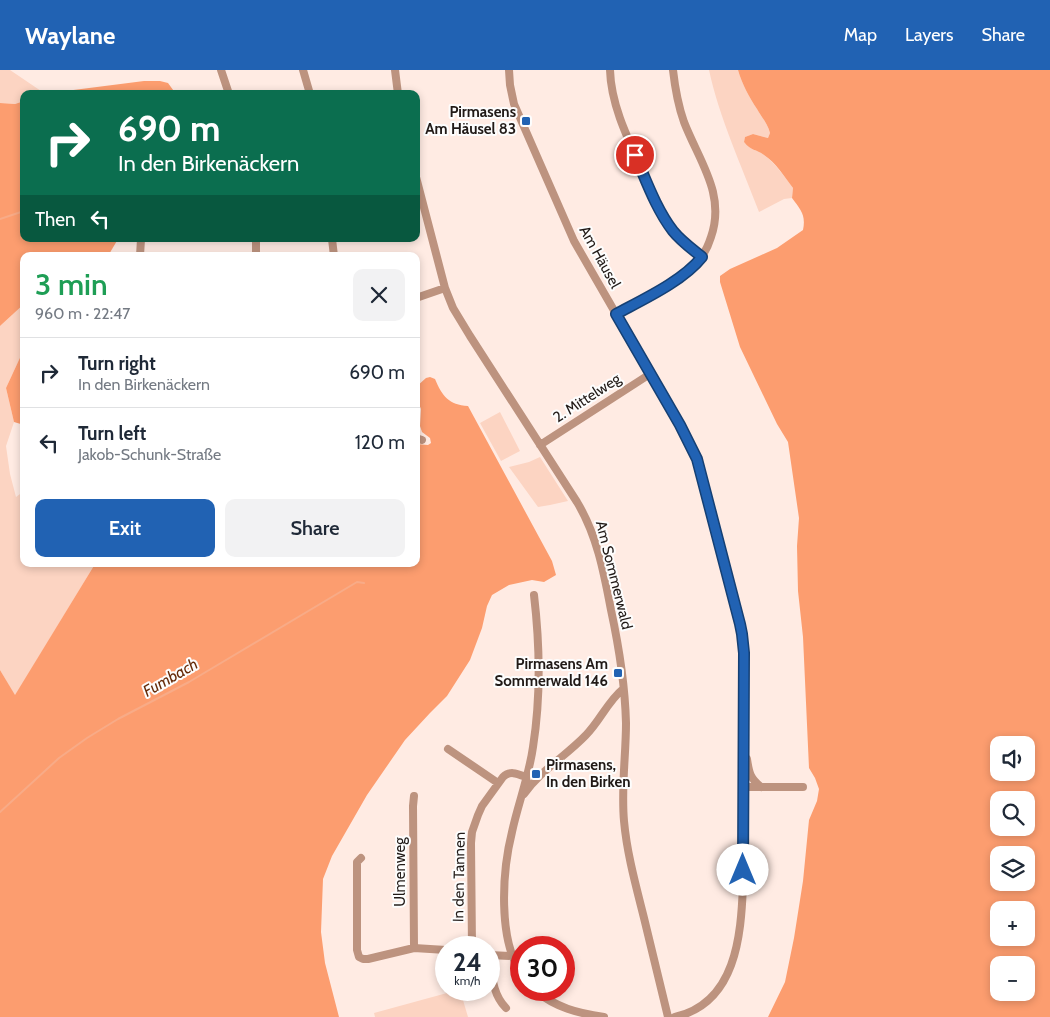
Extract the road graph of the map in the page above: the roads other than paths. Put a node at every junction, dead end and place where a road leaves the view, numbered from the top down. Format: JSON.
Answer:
{"nodes":[{"id":1,"x":221,"y":70,"type":"edge"},
{"id":2,"x":303,"y":70,"type":"edge"},
{"id":3,"x":395,"y":70,"type":"edge"},
{"id":4,"x":509,"y":70,"type":"edge"},
{"id":5,"x":610,"y":70,"type":"edge"},
{"id":6,"x":672,"y":70,"type":"edge"},
{"id":7,"x":228,"y":90,"type":"edge"},
{"id":8,"x":309,"y":90,"type":"edge"},
{"id":9,"x":398,"y":90,"type":"edge"},
{"id":10,"x":420,"y":192,"type":"edge"},
{"id":11,"x":702,"y":257,"type":"junction"},
{"id":12,"x":445,"y":288,"type":"junction"},
{"id":13,"x":420,"y":297,"type":"edge"},
{"id":14,"x":616,"y":314,"type":"junction"},
{"id":15,"x":650,"y":374,"type":"junction"},
{"id":16,"x":540,"y":445,"type":"junction"},
{"id":17,"x":534,"y":595,"type":"dead end"},
{"id":18,"x":623,"y":689,"type":"junction"},
{"id":19,"x":743,"y":739,"type":"junction"},
{"id":20,"x":448,"y":749,"type":"dead end"},
{"id":21,"x":531,"y":760,"type":"junction"},
{"id":22,"x":549,"y":766,"type":"junction"},
{"id":23,"x":526,"y":777,"type":"junction"},
{"id":24,"x":498,"y":783,"type":"junction"},
{"id":25,"x":761,"y":787,"type":"junction"},
{"id":26,"x":803,"y":787,"type":"dead end"},
{"id":27,"x":743,"y":788,"type":"junction"},
{"id":28,"x":414,"y":796,"type":"dead end"},
{"id":29,"x":520,"y":799,"type":"junction"},
{"id":30,"x":360,"y":858,"type":"dead end"},
{"id":31,"x":472,"y":936,"type":"edge"},
{"id":32,"x":510,"y":947,"type":"edge"},
{"id":33,"x":414,"y":948,"type":"junction"},
{"id":34,"x":435,"y":949,"type":"edge"},
{"id":35,"x":500,"y":1001,"type":"edge"},
{"id":36,"x":549,"y":1001,"type":"edge"},
{"id":37,"x":506,"y":1008,"type":"dead end"},
{"id":38,"x":604,"y":1017,"type":"edge"},
{"id":39,"x":668,"y":1017,"type":"edge"},
{"id":40,"x":675,"y":1017,"type":"edge"}],
"edges":[{"from":1,"to":7,"type":"street"},
{"from":2,"to":8,"type":"street"},
{"from":3,"to":9,"type":"street"},
{"from":4,"to":14,"type":"street","name":"Am Häusel"},
{"from":5,"to":11,"type":"street"},
{"from":6,"to":11,"type":"street"},
{"from":10,"to":12,"type":"street","name":"Am Sommerwald"},
{"from":11,"to":14,"type":"street"},
{"from":12,"to":13,"type":"street"},
{"from":12,"to":16,"type":"street","name":"Am Sommerwald"},
{"from":14,"to":15,"type":"street","name":"Am Häusel"},
{"from":15,"to":16,"type":"street","name":"2. Mittelweg"},
{"from":15,"to":19,"type":"street","name":"Am Häusel"},
{"from":16,"to":18,"type":"street","name":"Am Sommerwald"},
{"from":17,"to":21,"type":"street"},
{"from":18,"to":22,"type":"street"},
{"from":18,"to":39,"type":"street","name":"Am Sommerwald"},
{"from":19,"to":25,"type":"street","name":"Am Häusel"},
{"from":19,"to":27,"type":"street","name":"Am Häusel"},
{"from":20,"to":24,"type":"street"},
{"from":21,"to":22,"type":"street"},
{"from":21,"to":23,"type":"street"},
{"from":22,"to":29,"type":"street"},
{"from":23,"to":24,"type":"street"},
{"from":23,"to":29,"type":"street"},
{"from":24,"to":31,"type":"street","name":"In den Tannen"},
{"from":25,"to":26,"type":"street"},
{"from":25,"to":27,"type":"street"},
{"from":27,"to":40,"type":"street","name":"Am Häusel"},
{"from":28,"to":33,"type":"street","name":"Ulmenweg"},
{"from":29,"to":32,"type":"street"},
{"from":30,"to":33,"type":"street"},
{"from":33,"to":34,"type":"street"},
{"from":35,"to":37,"type":"street"},
{"from":36,"to":38,"type":"street"}]}
